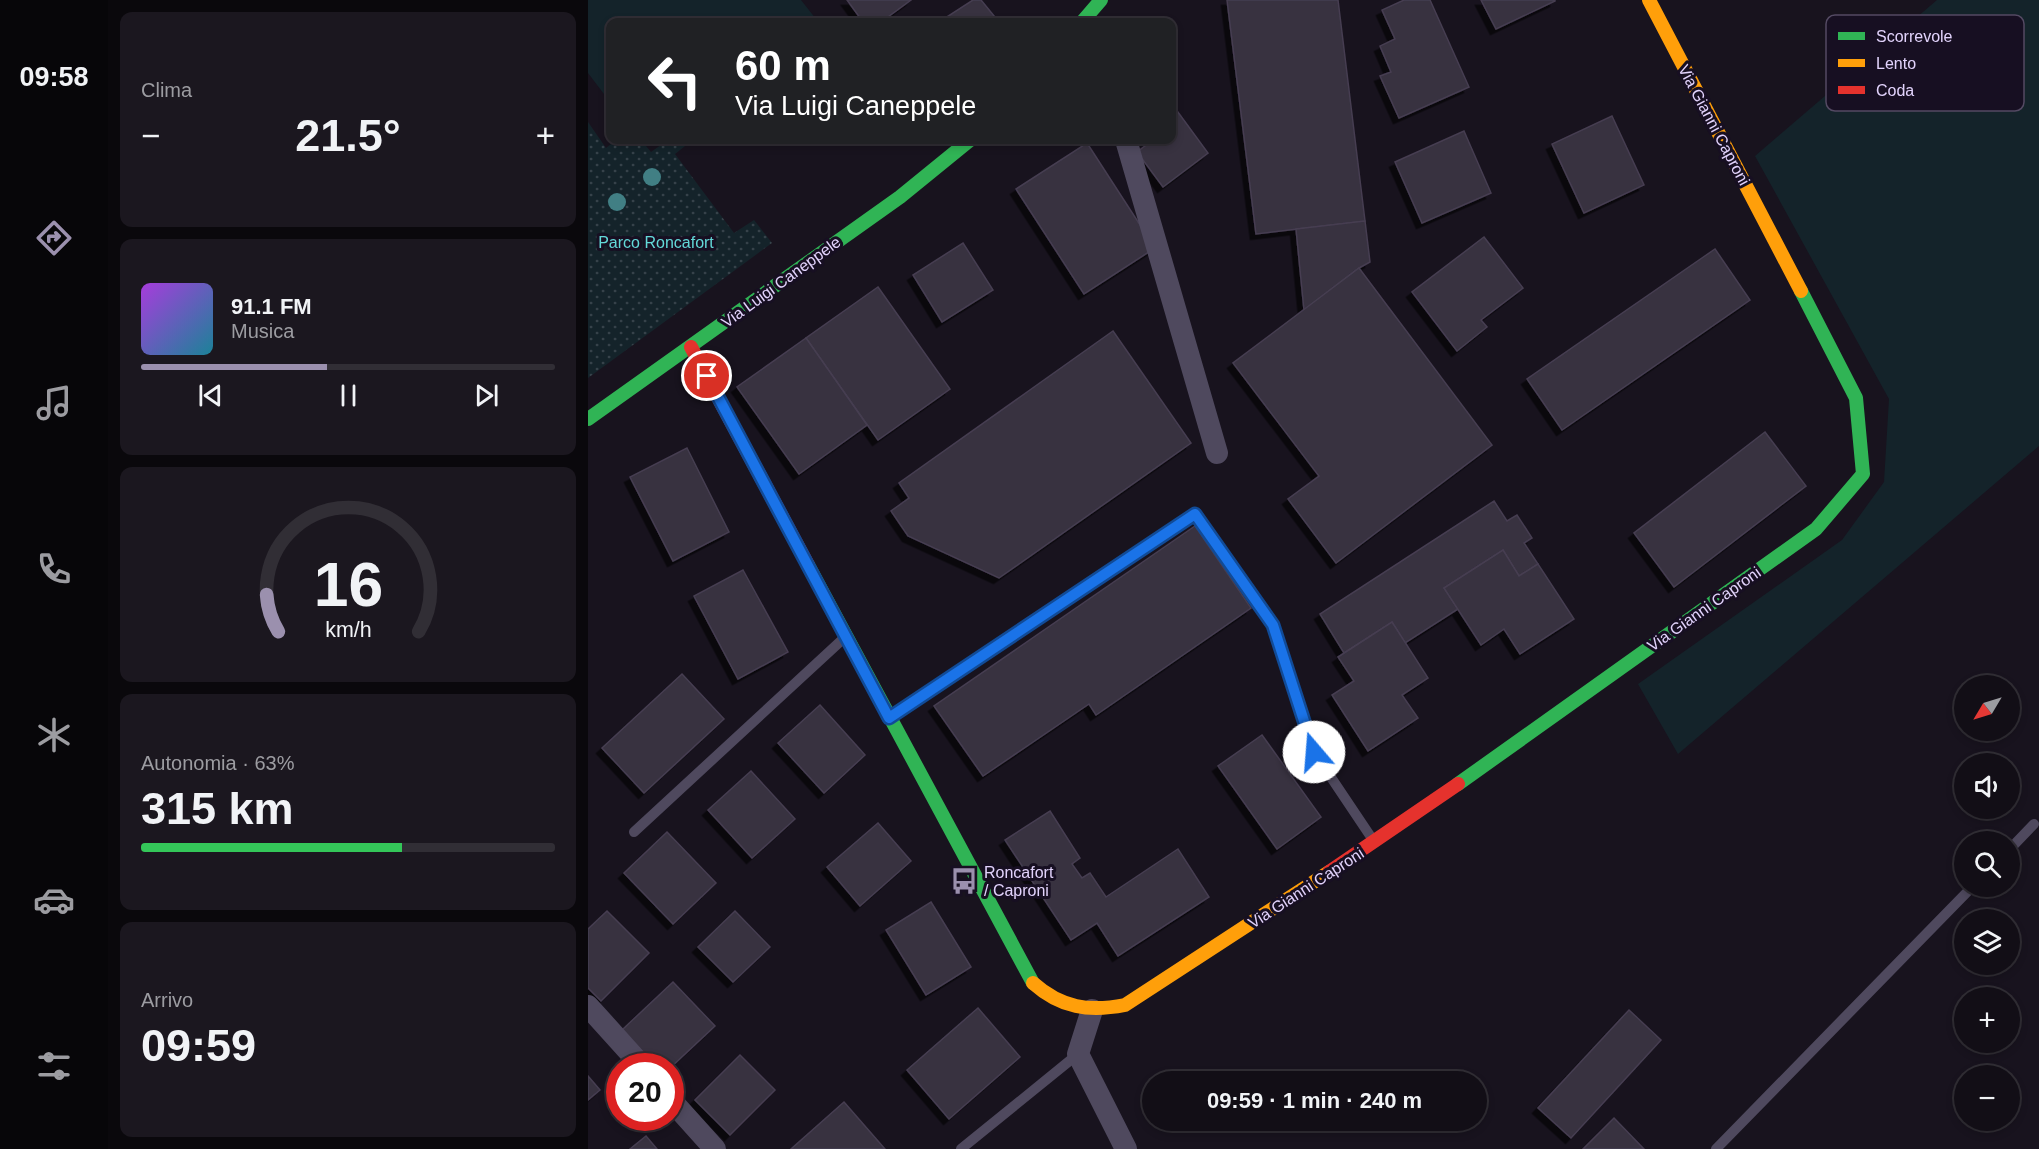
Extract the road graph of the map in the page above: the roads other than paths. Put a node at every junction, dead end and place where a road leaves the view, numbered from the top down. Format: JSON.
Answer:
{"nodes":[{"id":1,"x":1649,"y":0,"type":"edge"},
{"id":2,"x":965,"y":144,"type":"edge"},
{"id":3,"x":1127,"y":144,"type":"edge"},
{"id":4,"x":691,"y":347,"type":"junction"},
{"id":5,"x":588,"y":419,"type":"edge"},
{"id":6,"x":1216,"y":453,"type":"dead end"},
{"id":7,"x":845,"y":637,"type":"junction"},
{"id":8,"x":889,"y":718,"type":"junction"},
{"id":9,"x":2034,"y":824,"type":"dead end"},
{"id":10,"x":634,"y":832,"type":"dead end"},
{"id":11,"x":2020,"y":839,"type":"edge"},
{"id":12,"x":1374,"y":843,"type":"junction"},
{"id":13,"x":1962,"y":897,"type":"edge"},
{"id":14,"x":588,"y":1006,"type":"edge"},
{"id":15,"x":1092,"y":1010,"type":"junction"},
{"id":16,"x":630,"y":1053,"type":"edge"},
{"id":17,"x":1078,"y":1054,"type":"junction"},
{"id":18,"x":684,"y":1114,"type":"edge"},
{"id":19,"x":716,"y":1149,"type":"edge"},
{"id":20,"x":961,"y":1149,"type":"edge"},
{"id":21,"x":1126,"y":1149,"type":"edge"},
{"id":22,"x":1716,"y":1149,"type":"edge"}],
"edges":[{"from":1,"to":12,"type":"street","name":"Via Gianni Caproni"},
{"from":2,"to":4,"type":"street","name":"Via Luigi Caneppele"},
{"from":3,"to":6,"type":"street"},
{"from":4,"to":5,"type":"street","name":"Via Luigi Caneppele"},
{"from":4,"to":7,"type":"street","name":"Via Gianni Caproni"},
{"from":7,"to":8,"type":"street","name":"Via Gianni Caproni"},
{"from":7,"to":10,"type":"lane"},
{"from":8,"to":12,"type":"lane"},
{"from":8,"to":15,"type":"street","name":"Via Gianni Caproni"},
{"from":9,"to":11,"type":"lane"},
{"from":12,"to":15,"type":"street","name":"Via Gianni Caproni"},
{"from":13,"to":22,"type":"lane"},
{"from":14,"to":16,"type":"street"},
{"from":15,"to":17,"type":"street"},
{"from":17,"to":20,"type":"lane"},
{"from":17,"to":21,"type":"street"},
{"from":18,"to":19,"type":"street"}]}
